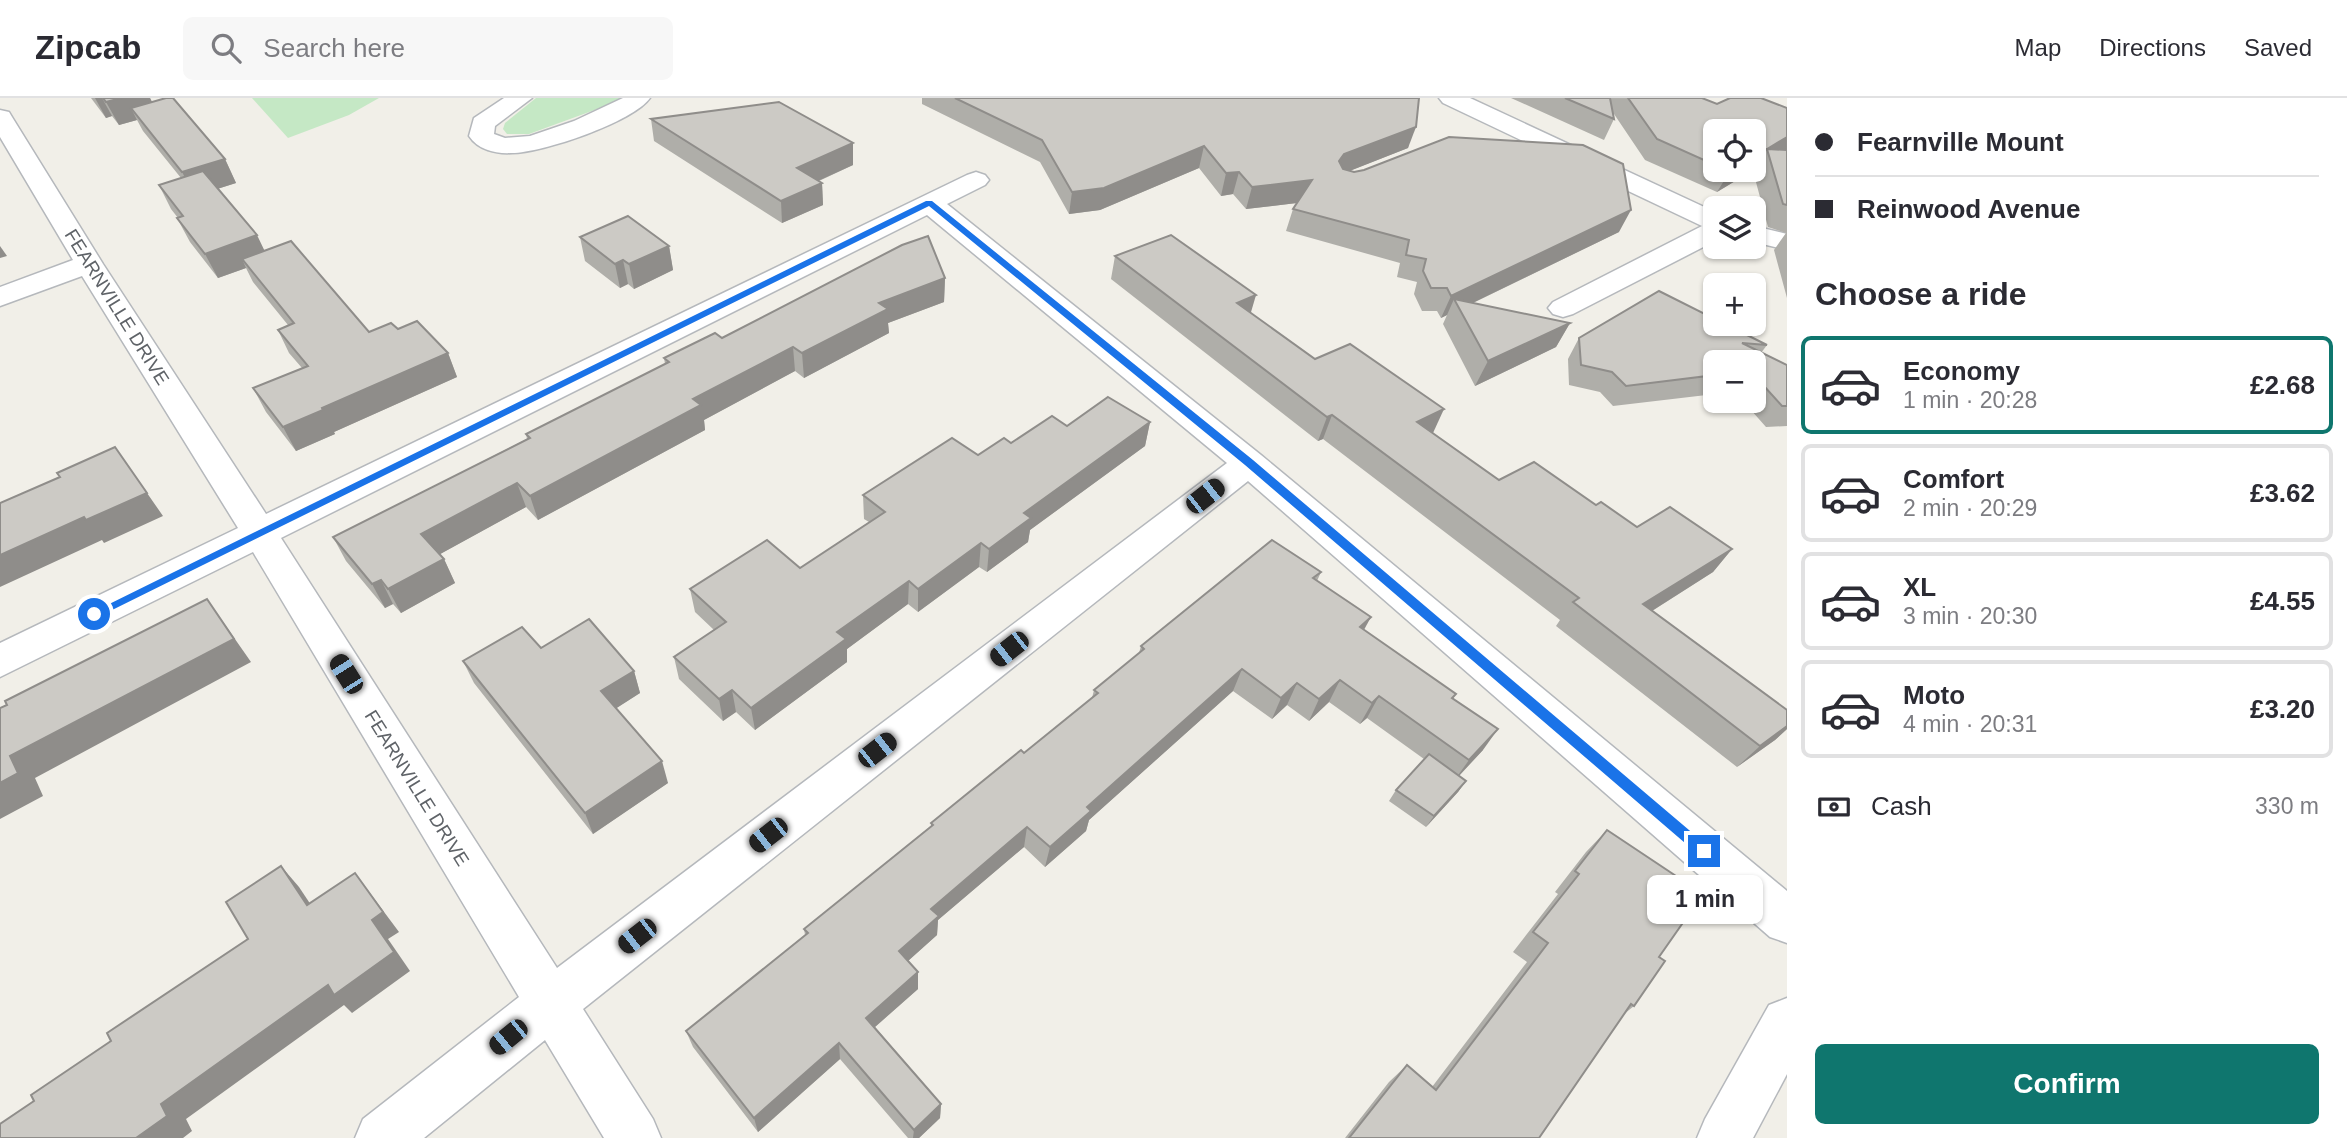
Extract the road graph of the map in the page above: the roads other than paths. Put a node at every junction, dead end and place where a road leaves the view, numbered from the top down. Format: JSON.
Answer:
{"nodes":[{"id":1,"x":520,"y":98,"type":"edge"},
{"id":2,"x":638,"y":98,"type":"edge"},
{"id":3,"x":1451,"y":98,"type":"edge"},
{"id":4,"x":0,"y":117,"type":"edge"},
{"id":5,"x":1502,"y":123,"type":"junction"},
{"id":6,"x":1476,"y":134,"type":"dead end"},
{"id":7,"x":976,"y":180,"type":"dead end"},
{"id":8,"x":929,"y":203,"type":"junction"},
{"id":9,"x":1703,"y":216,"type":"edge"},
{"id":10,"x":1703,"y":236,"type":"edge"},
{"id":11,"x":1766,"y":237,"type":"edge"},
{"id":12,"x":1787,"y":242,"type":"edge"},
{"id":13,"x":89,"y":264,"type":"junction"},
{"id":14,"x":0,"y":297,"type":"edge"},
{"id":15,"x":1563,"y":308,"type":"dead end"},
{"id":16,"x":1249,"y":463,"type":"junction"},
{"id":17,"x":259,"y":532,"type":"junction"},
{"id":18,"x":0,"y":661,"type":"edge"},
{"id":19,"x":1787,"y":922,"type":"edge"},
{"id":20,"x":550,"y":1004,"type":"junction"},
{"id":21,"x":1787,"y":1023,"type":"edge"},
{"id":22,"x":382,"y":1138,"type":"edge"},
{"id":23,"x":634,"y":1138,"type":"edge"},
{"id":24,"x":1724,"y":1138,"type":"edge"}],
"edges":[{"from":1,"to":2,"type":"street"},
{"from":3,"to":5,"type":"street"},
{"from":4,"to":13,"type":"street","name":"FEARNVILLE DRIVE"},
{"from":5,"to":6,"type":"street"},
{"from":5,"to":9,"type":"street"},
{"from":7,"to":8,"type":"street"},
{"from":8,"to":16,"type":"street"},
{"from":8,"to":17,"type":"street"},
{"from":10,"to":15,"type":"street"},
{"from":11,"to":12,"type":"street"},
{"from":13,"to":14,"type":"street"},
{"from":13,"to":17,"type":"street","name":"FEARNVILLE DRIVE"},
{"from":16,"to":19,"type":"street"},
{"from":16,"to":20,"type":"street"},
{"from":17,"to":18,"type":"street"},
{"from":17,"to":20,"type":"street","name":"FEARNVILLE DRIVE"},
{"from":20,"to":22,"type":"street"},
{"from":20,"to":23,"type":"street","name":"FEARNVILLE DRIVE"},
{"from":21,"to":24,"type":"street"}]}
